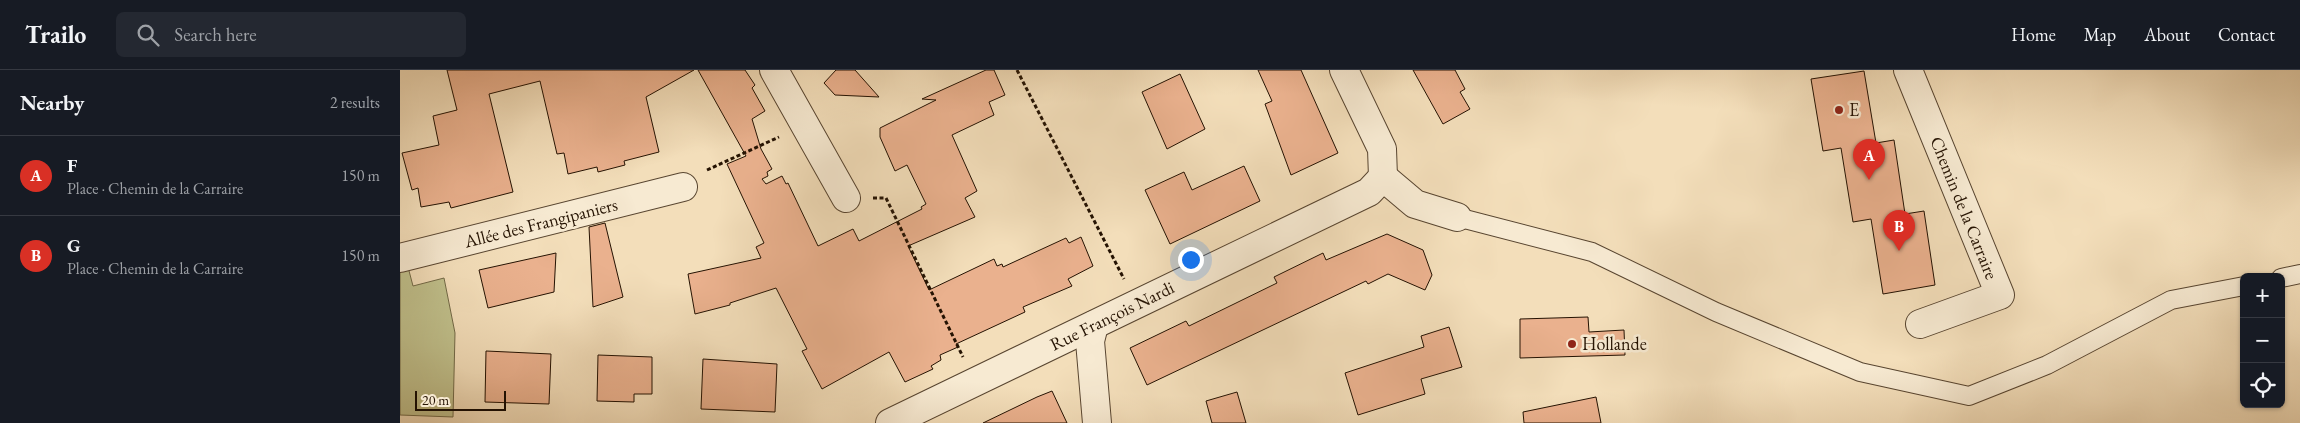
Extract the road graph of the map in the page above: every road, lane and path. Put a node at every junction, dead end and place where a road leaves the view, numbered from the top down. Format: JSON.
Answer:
{"nodes":[{"id":1,"x":774,"y":70,"type":"edge"},
{"id":2,"x":1016,"y":70,"type":"edge"},
{"id":3,"x":1344,"y":70,"type":"edge"},
{"id":4,"x":1908,"y":70,"type":"edge"},
{"id":5,"x":805,"y":125,"type":"junction"},
{"id":6,"x":1383,"y":177,"type":"junction"},
{"id":7,"x":683,"y":187,"type":"joint"},
{"id":8,"x":846,"y":198,"type":"joint"},
{"id":9,"x":1457,"y":217,"type":"joint"},
{"id":10,"x":400,"y":258,"type":"edge"},
{"id":11,"x":2300,"y":274,"type":"edge"},
{"id":12,"x":2285,"y":277,"type":"edge"},
{"id":13,"x":2240,"y":287,"type":"edge"},
{"id":14,"x":1137,"y":304,"type":"junction"},
{"id":15,"x":1920,"y":324,"type":"dead end"},
{"id":16,"x":1094,"y":325,"type":"junction"},
{"id":17,"x":975,"y":382,"type":"junction"},
{"id":18,"x":890,"y":423,"type":"edge"},
{"id":19,"x":1097,"y":423,"type":"edge"}],
"edges":[{"from":1,"to":5,"type":"street"},
{"from":2,"to":14,"type":"path"},
{"from":3,"to":6,"type":"street"},
{"from":4,"to":15,"type":"street","name":"Chemin de la Carraire"},
{"from":5,"to":7,"type":"path"},
{"from":5,"to":8,"type":"street"},
{"from":6,"to":9,"type":"street"},
{"from":6,"to":14,"type":"street","name":"Rue François Nardi"},
{"from":7,"to":10,"type":"street","name":"Allée des Frangipaniers"},
{"from":8,"to":17,"type":"path"},
{"from":9,"to":13,"type":"lane"},
{"from":11,"to":12,"type":"lane"},
{"from":14,"to":16,"type":"street","name":"Rue François Nardi"},
{"from":16,"to":17,"type":"street","name":"Rue François Nardi"},
{"from":16,"to":19,"type":"street"},
{"from":17,"to":18,"type":"street","name":"Rue François Nardi"}]}
